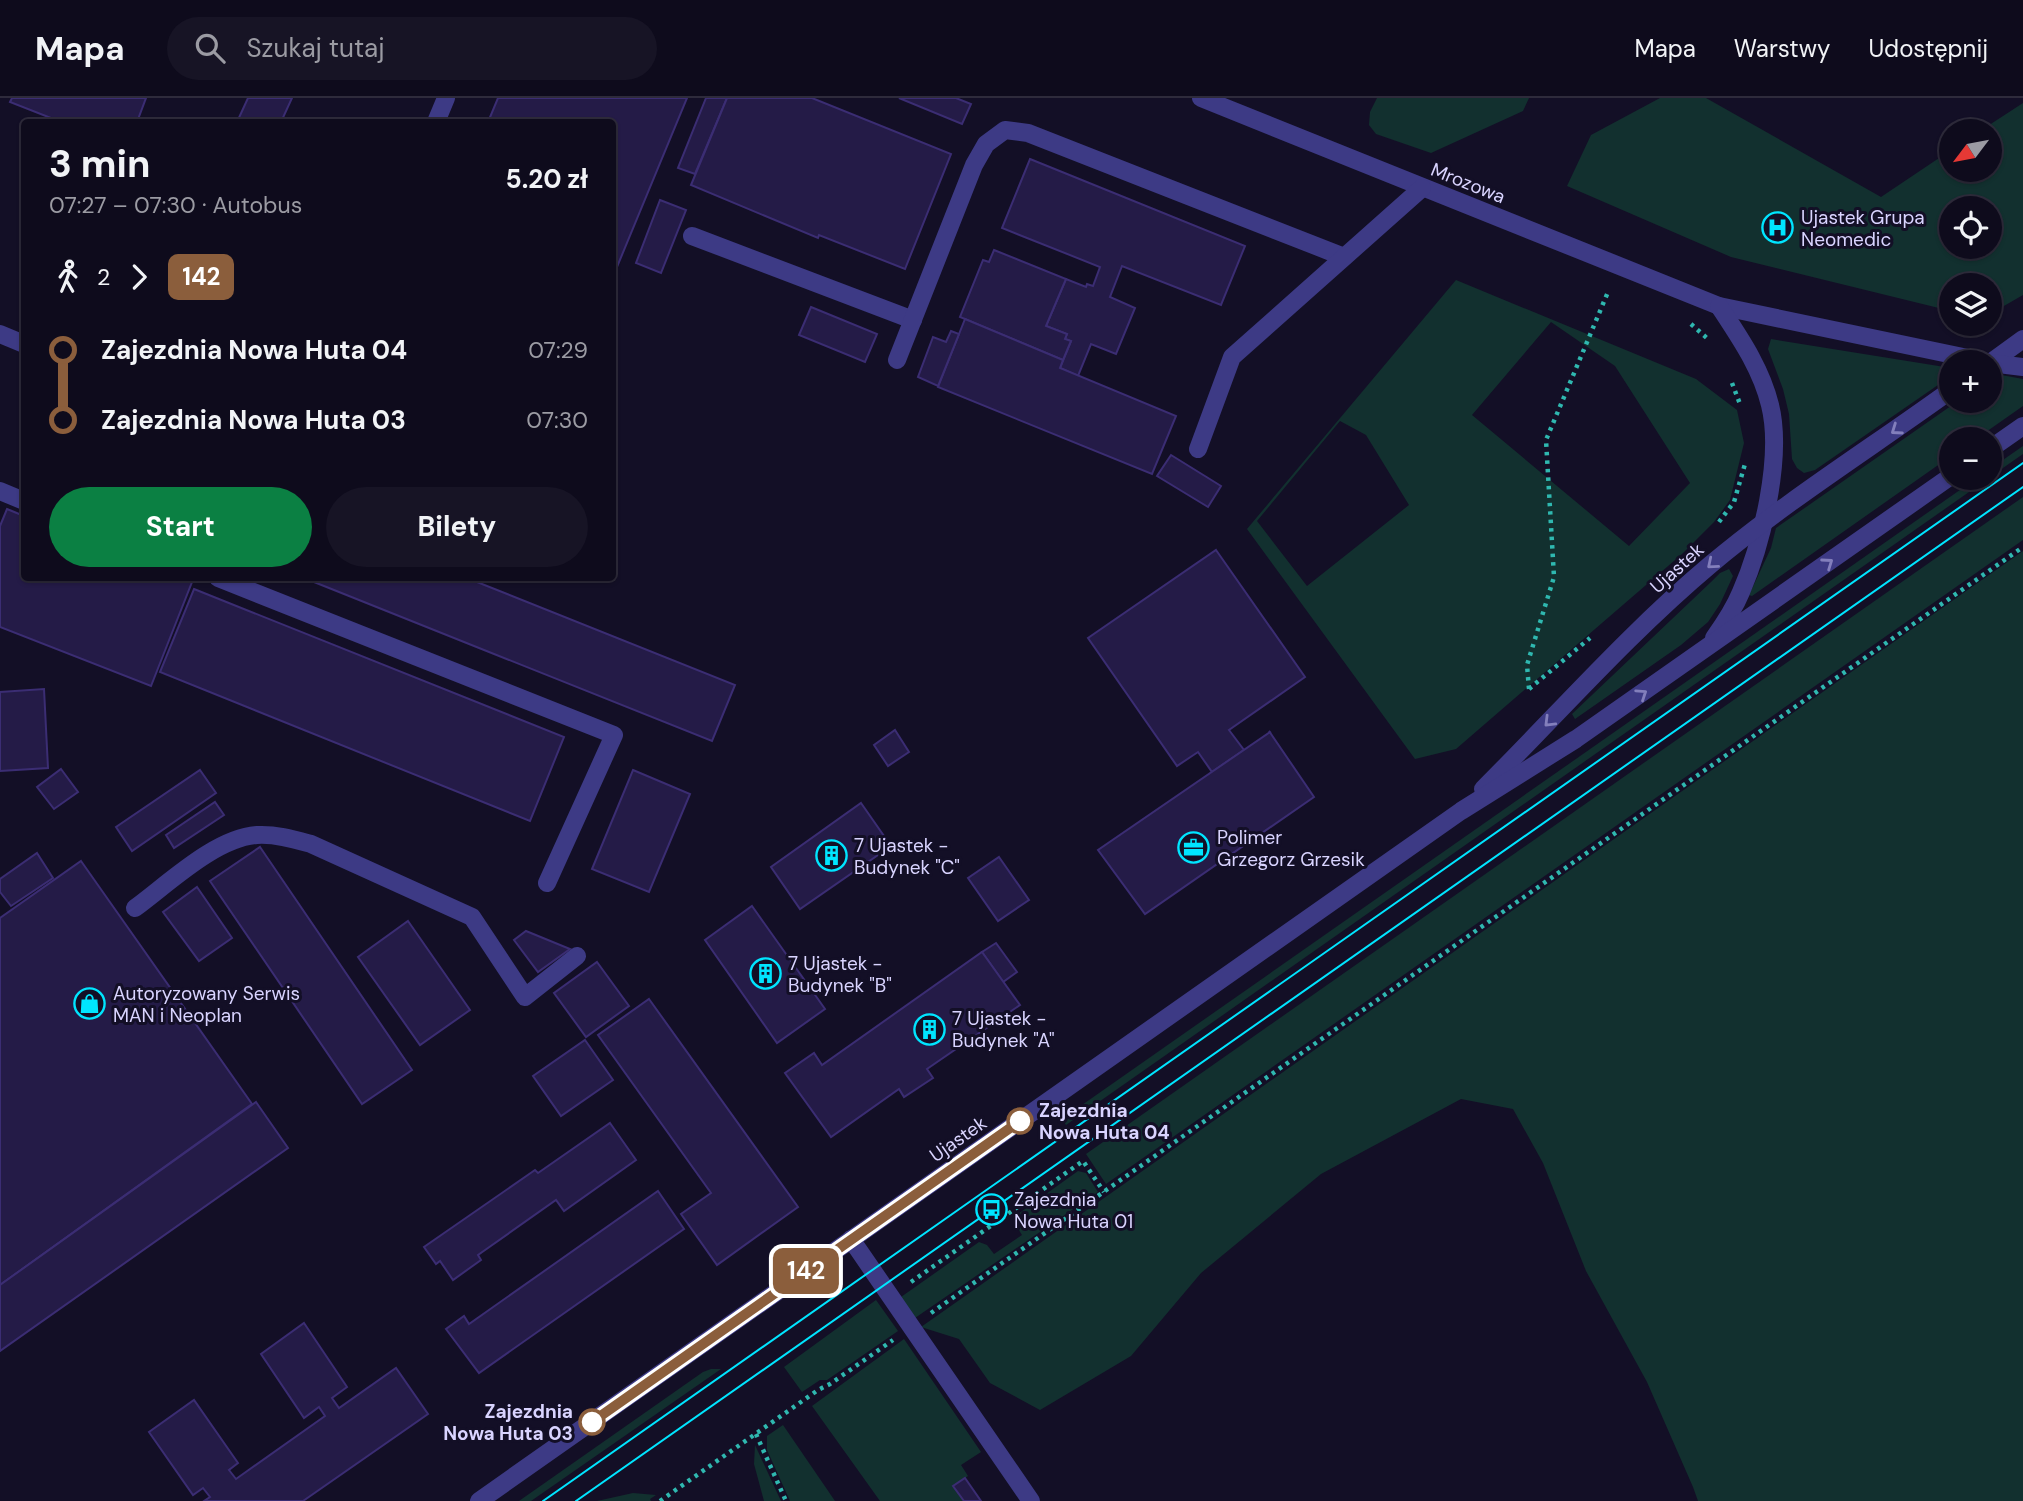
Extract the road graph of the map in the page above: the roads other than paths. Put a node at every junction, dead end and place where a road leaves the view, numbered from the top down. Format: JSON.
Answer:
{"nodes":[{"id":1,"x":446,"y":98,"type":"edge"},
{"id":2,"x":1202,"y":98,"type":"edge"},
{"id":3,"x":437,"y":119,"type":"edge"},
{"id":4,"x":1422,"y":188,"type":"junction"},
{"id":5,"x":692,"y":236,"type":"dead end"},
{"id":6,"x":1344,"y":257,"type":"junction"},
{"id":7,"x":1719,"y":306,"type":"junction"},
{"id":8,"x":913,"y":320,"type":"junction"},
{"id":9,"x":0,"y":334,"type":"edge"},
{"id":10,"x":2023,"y":340,"type":"edge"},
{"id":11,"x":21,"y":343,"type":"edge"},
{"id":12,"x":1939,"y":352,"type":"edge"},
{"id":13,"x":2002,"y":354,"type":"edge"},
{"id":14,"x":897,"y":360,"type":"dead end"},
{"id":15,"x":2002,"y":365,"type":"edge"},
{"id":16,"x":2023,"y":367,"type":"edge"},
{"id":17,"x":1939,"y":399,"type":"edge"},
{"id":18,"x":2023,"y":426,"type":"edge"},
{"id":19,"x":2002,"y":441,"type":"edge"},
{"id":20,"x":1198,"y":449,"type":"dead end"},
{"id":21,"x":1939,"y":485,"type":"edge"},
{"id":22,"x":0,"y":491,"type":"edge"},
{"id":23,"x":21,"y":500,"type":"edge"},
{"id":24,"x":1763,"y":524,"type":"junction"},
{"id":25,"x":226,"y":581,"type":"edge"},
{"id":26,"x":1706,"y":650,"type":"junction"},
{"id":27,"x":1461,"y":811,"type":"junction"},
{"id":28,"x":547,"y":883,"type":"dead end"},
{"id":29,"x":135,"y":908,"type":"dead end"},
{"id":30,"x":578,"y":956,"type":"dead end"},
{"id":31,"x":851,"y":1239,"type":"junction"},
{"id":32,"x":479,"y":1501,"type":"edge"},
{"id":33,"x":1031,"y":1501,"type":"edge"}],
"edges":[{"from":1,"to":3,"type":"street"},
{"from":2,"to":4,"type":"street","name":"Mrozowa"},
{"from":4,"to":6,"type":"street"},
{"from":4,"to":7,"type":"street","name":"Mrozowa"},
{"from":5,"to":8,"type":"street"},
{"from":6,"to":8,"type":"street"},
{"from":6,"to":20,"type":"street"},
{"from":7,"to":12,"type":"street","name":"Mrozowa"},
{"from":7,"to":24,"type":"street"},
{"from":8,"to":14,"type":"street"},
{"from":9,"to":11,"type":"street"},
{"from":10,"to":13,"type":"street"},
{"from":15,"to":16,"type":"street","name":"Mrozowa"},
{"from":17,"to":24,"type":"street","name":"Ujastek","one_way":true},
{"from":18,"to":19,"type":"street"},
{"from":26,"to":21,"type":"street","name":"Ujastek","one_way":true},
{"from":22,"to":23,"type":"street"},
{"from":24,"to":26,"type":"street"},
{"from":24,"to":27,"type":"street","name":"Ujastek","one_way":true},
{"from":25,"to":28,"type":"street"},
{"from":27,"to":26,"type":"street","name":"Ujastek","one_way":true},
{"from":27,"to":31,"type":"street","name":"Ujastek"},
{"from":29,"to":30,"type":"street"},
{"from":31,"to":32,"type":"street","name":"Ujastek"},
{"from":31,"to":33,"type":"street"}]}
